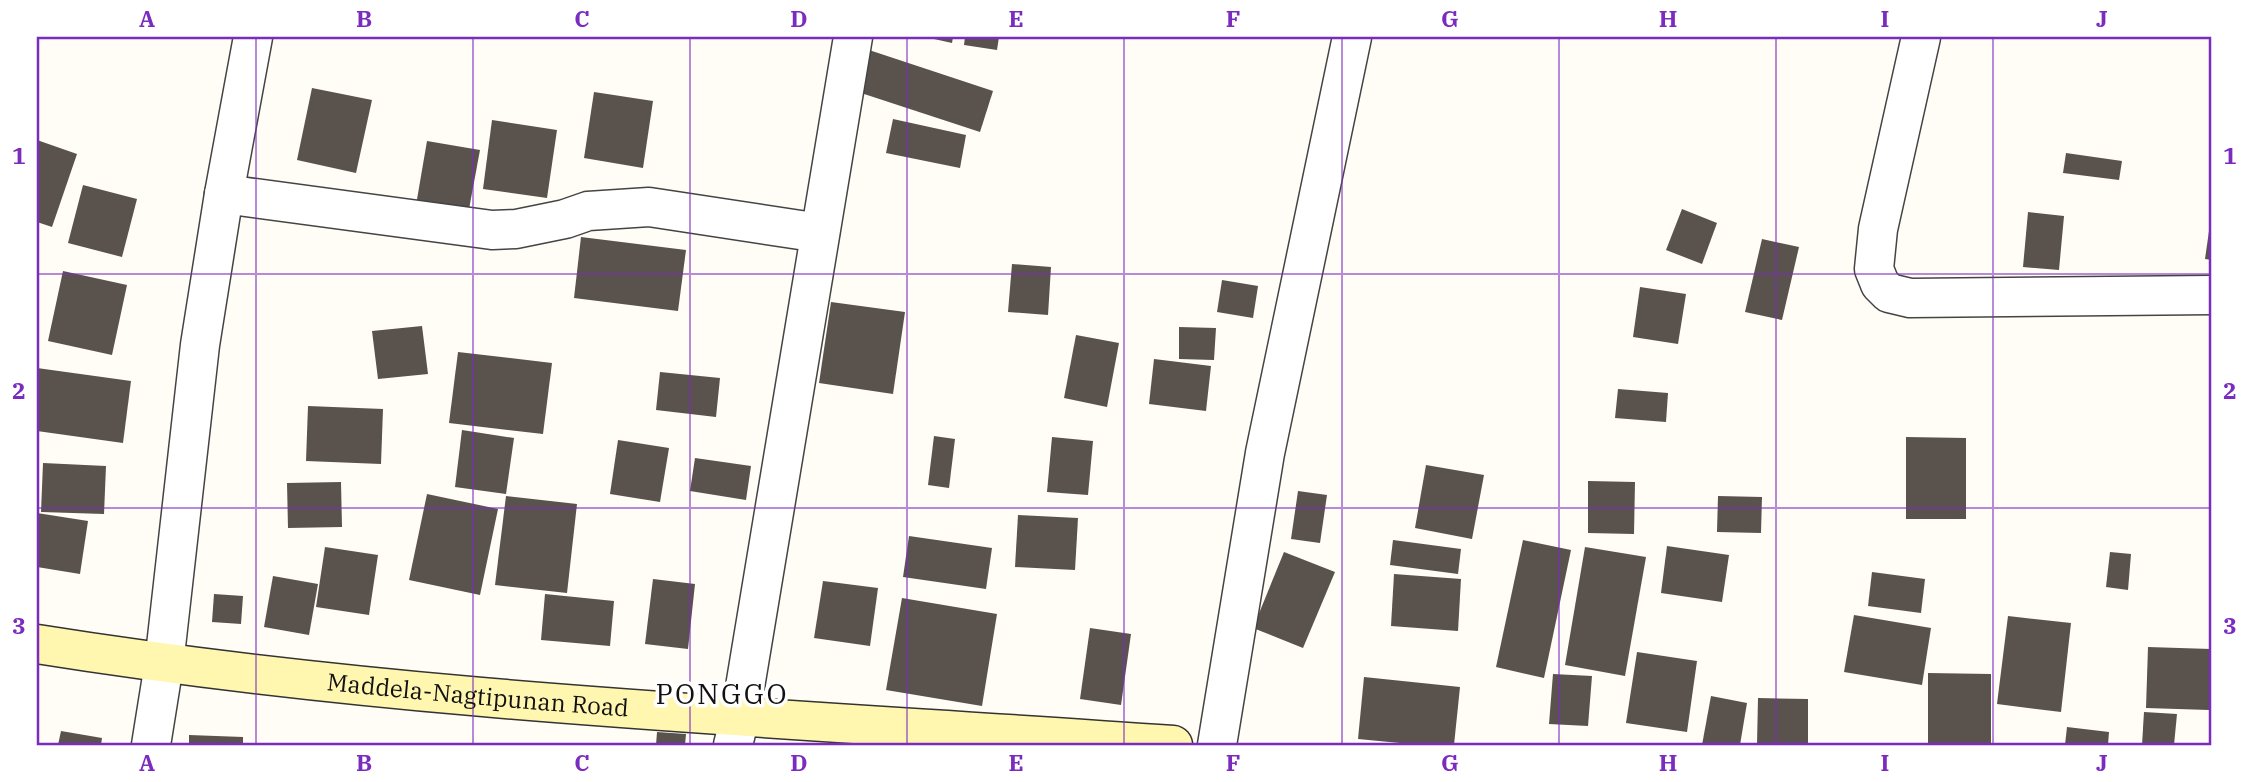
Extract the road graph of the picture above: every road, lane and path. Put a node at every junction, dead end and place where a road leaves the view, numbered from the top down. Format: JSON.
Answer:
{"nodes":[{"id":1,"x":253,"y":37,"type":"edge"},
{"id":2,"x":853,"y":37,"type":"edge"},
{"id":3,"x":1352,"y":37,"type":"edge"},
{"id":4,"x":1921,"y":37,"type":"edge"},
{"id":5,"x":224,"y":194,"type":"junction"},
{"id":6,"x":821,"y":233,"type":"junction"},
{"id":7,"x":2212,"y":295,"type":"edge"},
{"id":8,"x":37,"y":644,"type":"edge"},
{"id":9,"x":164,"y":664,"type":"junction"},
{"id":10,"x":736,"y":731,"type":"edge"},
{"id":11,"x":151,"y":745,"type":"edge"},
{"id":12,"x":1173,"y":745,"type":"edge"},
{"id":13,"x":1217,"y":745,"type":"edge"}],
"edges":[{"from":1,"to":5,"type":"street"},
{"from":2,"to":6,"type":"street"},
{"from":3,"to":13,"type":"street"},
{"from":4,"to":7,"type":"street"},
{"from":5,"to":6,"type":"street"},
{"from":5,"to":9,"type":"street"},
{"from":6,"to":10,"type":"street"},
{"from":8,"to":9,"type":"main road","name":"Maddela-Nagtipunan Road"},
{"from":9,"to":10,"type":"main road","name":"Maddela-Nagtipunan Road"},
{"from":9,"to":11,"type":"street"},
{"from":10,"to":12,"type":"main road","name":"Maddela-Nagtipunan Road"}]}
